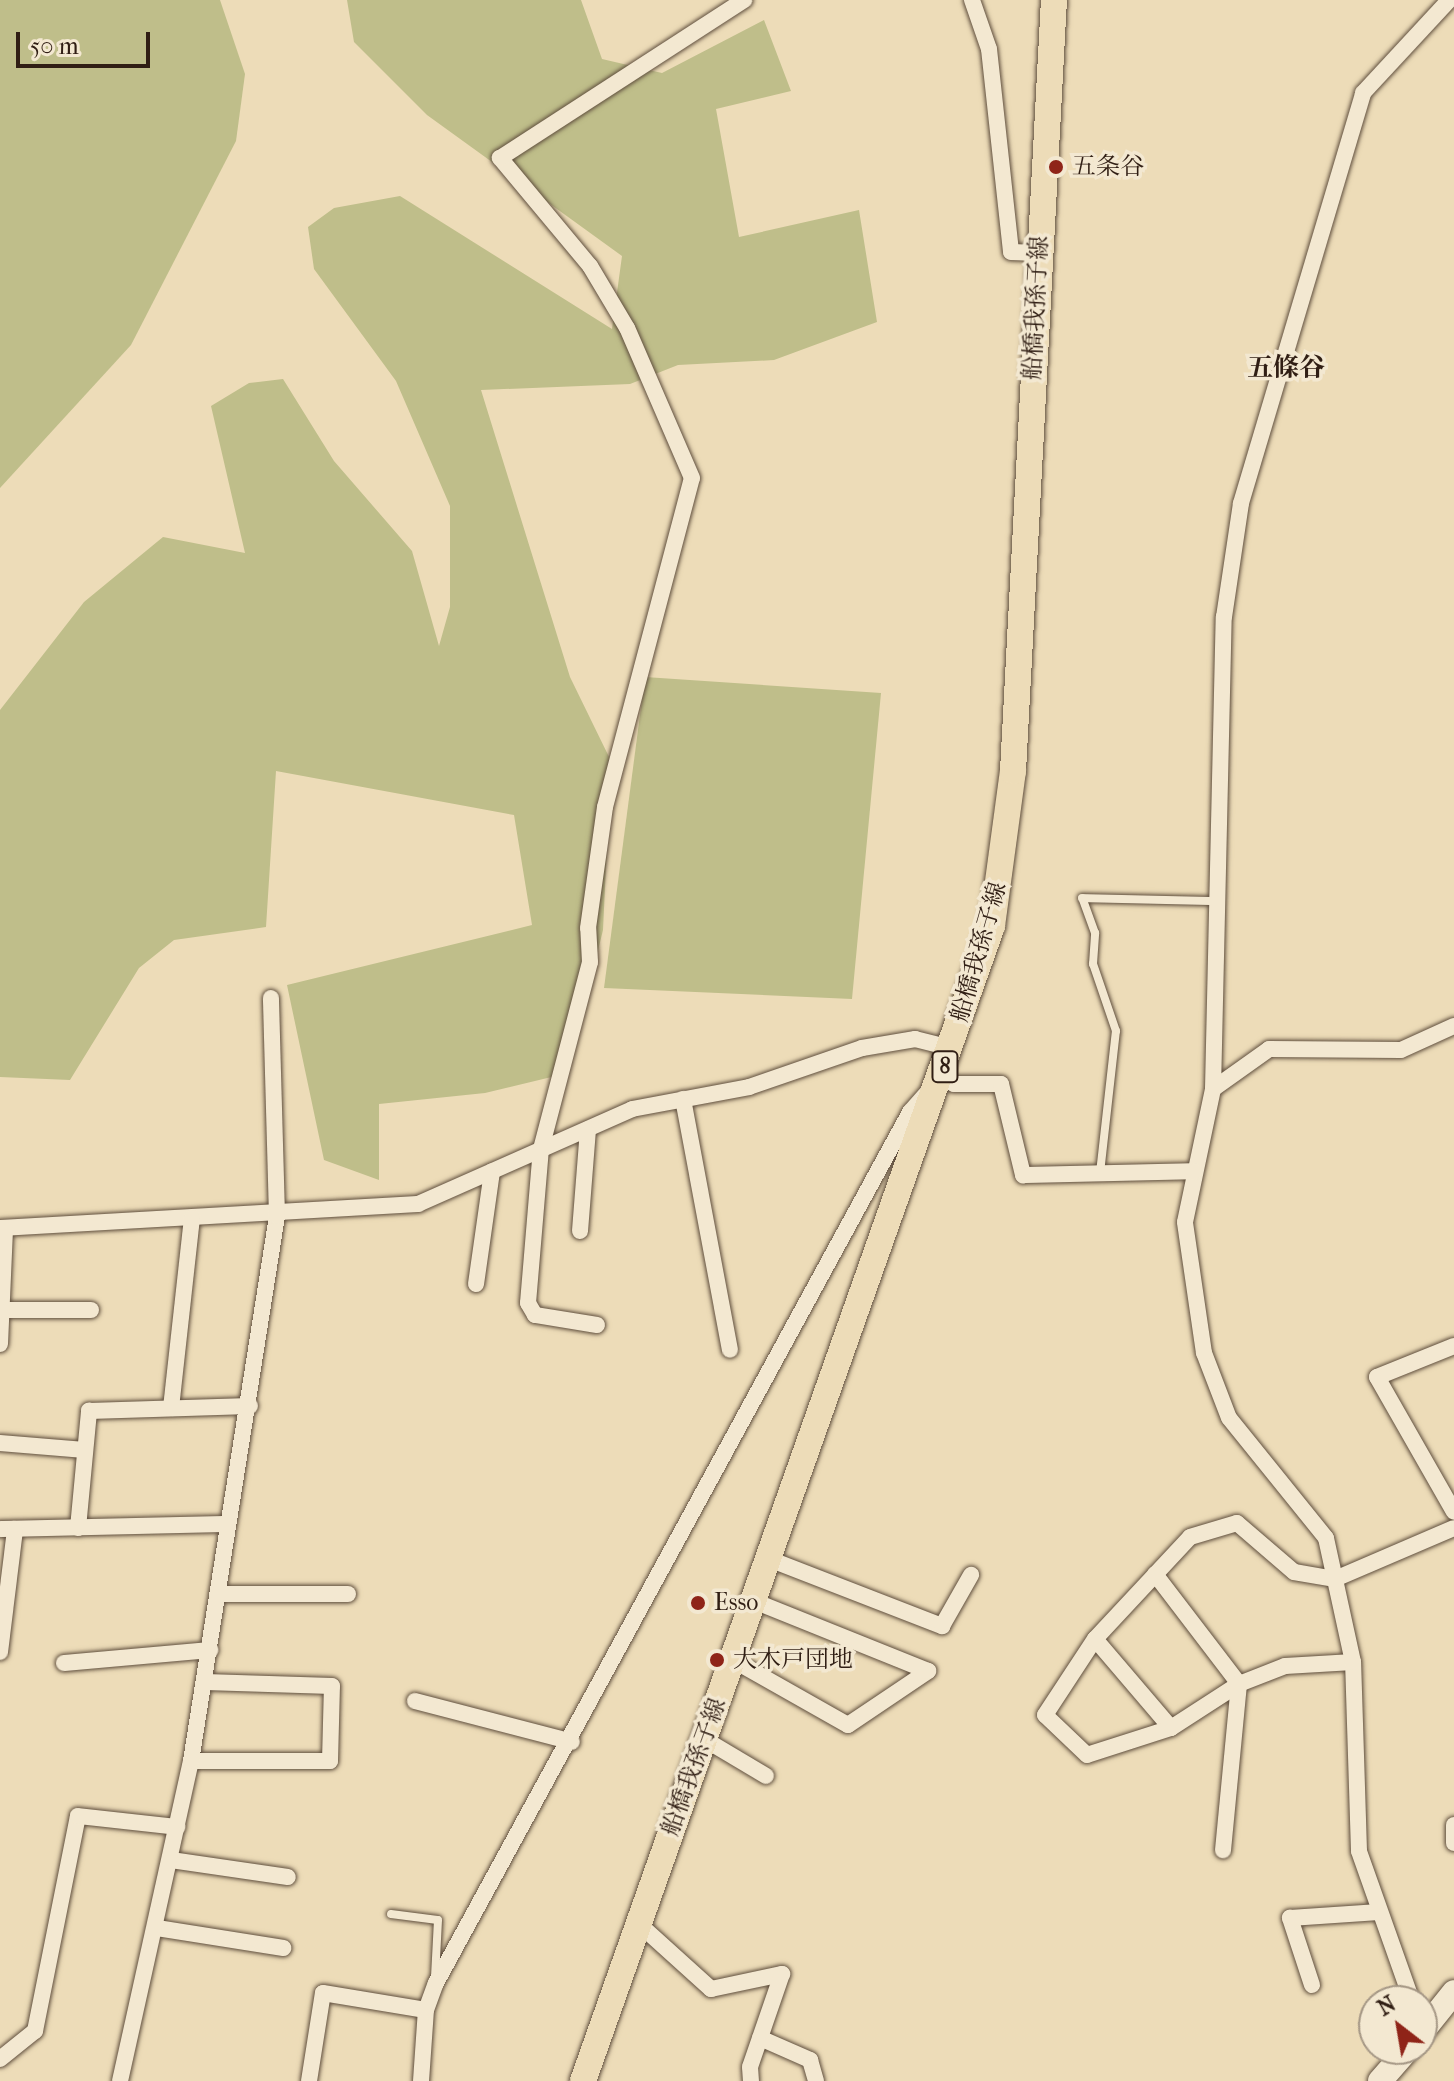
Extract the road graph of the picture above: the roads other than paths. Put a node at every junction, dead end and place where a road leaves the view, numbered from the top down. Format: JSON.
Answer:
{"nodes":[{"id":1,"x":744,"y":0,"type":"edge"},
{"id":2,"x":972,"y":0,"type":"edge"},
{"id":3,"x":1054,"y":0,"type":"edge"},
{"id":4,"x":1449,"y":0,"type":"edge"},
{"id":5,"x":1038,"y":253,"type":"junction"},
{"id":6,"x":1217,"y":901,"type":"junction"},
{"id":7,"x":271,"y":998,"type":"dead end"},
{"id":8,"x":1454,"y":1026,"type":"edge"},
{"id":9,"x":951,"y":1048,"type":"junction"},
{"id":10,"x":941,"y":1077,"type":"junction"},
{"id":11,"x":1213,"y":1089,"type":"junction"},
{"id":12,"x":683,"y":1099,"type":"junction"},
{"id":13,"x":588,"y":1129,"type":"junction"},
{"id":14,"x":541,"y":1149,"type":"junction"},
{"id":15,"x":492,"y":1171,"type":"junction"},
{"id":16,"x":1194,"y":1171,"type":"junction"},
{"id":17,"x":1100,"y":1173,"type":"junction"},
{"id":18,"x":277,"y":1216,"type":"junction"},
{"id":19,"x":192,"y":1218,"type":"junction"},
{"id":20,"x":3,"y":1228,"type":"edge"},
{"id":21,"x":580,"y":1231,"type":"dead end"},
{"id":22,"x":476,"y":1284,"type":"dead end"},
{"id":23,"x":1,"y":1310,"type":"edge"},
{"id":24,"x":91,"y":1310,"type":"dead end"},
{"id":25,"x":597,"y":1325,"type":"dead end"},
{"id":26,"x":0,"y":1344,"type":"edge"},
{"id":27,"x":1454,"y":1346,"type":"edge"},
{"id":28,"x":730,"y":1350,"type":"dead end"},
{"id":29,"x":250,"y":1406,"type":"junction"},
{"id":30,"x":171,"y":1408,"type":"junction"},
{"id":31,"x":0,"y":1443,"type":"edge"},
{"id":32,"x":85,"y":1450,"type":"junction"},
{"id":33,"x":1454,"y":1512,"type":"edge"},
{"id":34,"x":227,"y":1524,"type":"junction"},
{"id":35,"x":78,"y":1528,"type":"junction"},
{"id":36,"x":1454,"y":1528,"type":"edge"},
{"id":37,"x":7,"y":1529,"type":"edge"},
{"id":38,"x":769,"y":1559,"type":"junction"},
{"id":39,"x":1155,"y":1574,"type":"junction"},
{"id":40,"x":971,"y":1575,"type":"dead end"},
{"id":41,"x":1335,"y":1579,"type":"junction"},
{"id":42,"x":219,"y":1594,"type":"junction"},
{"id":43,"x":348,"y":1594,"type":"dead end"},
{"id":44,"x":754,"y":1601,"type":"junction"},
{"id":45,"x":1095,"y":1639,"type":"junction"},
{"id":46,"x":1,"y":1641,"type":"edge"},
{"id":47,"x":210,"y":1650,"type":"junction"},
{"id":48,"x":733,"y":1660,"type":"junction"},
{"id":49,"x":1353,"y":1662,"type":"junction"},
{"id":50,"x":64,"y":1663,"type":"dead end"},
{"id":51,"x":205,"y":1682,"type":"junction"},
{"id":52,"x":1239,"y":1684,"type":"junction"},
{"id":53,"x":415,"y":1701,"type":"dead end"},
{"id":54,"x":1171,"y":1728,"type":"junction"},
{"id":55,"x":704,"y":1739,"type":"junction"},
{"id":56,"x":572,"y":1742,"type":"junction"},
{"id":57,"x":191,"y":1761,"type":"junction"},
{"id":58,"x":766,"y":1776,"type":"dead end"},
{"id":59,"x":1454,"y":1825,"type":"edge"},
{"id":60,"x":177,"y":1827,"type":"junction"},
{"id":61,"x":1454,"y":1843,"type":"edge"},
{"id":62,"x":1223,"y":1850,"type":"dead end"},
{"id":63,"x":171,"y":1860,"type":"junction"},
{"id":64,"x":288,"y":1877,"type":"dead end"},
{"id":65,"x":1379,"y":1912,"type":"junction"},
{"id":66,"x":391,"y":1914,"type":"dead end"},
{"id":67,"x":639,"y":1924,"type":"junction"},
{"id":68,"x":157,"y":1928,"type":"junction"},
{"id":69,"x":283,"y":1948,"type":"dead end"},
{"id":70,"x":436,"y":1983,"type":"junction"},
{"id":71,"x":1312,"y":1985,"type":"dead end"},
{"id":72,"x":1406,"y":1985,"type":"edge"},
{"id":73,"x":1454,"y":1992,"type":"edge"},
{"id":74,"x":426,"y":2010,"type":"junction"},
{"id":75,"x":1438,"y":2012,"type":"edge"},
{"id":76,"x":760,"y":2038,"type":"junction"},
{"id":77,"x":0,"y":2059,"type":"edge"},
{"id":78,"x":1394,"y":2065,"type":"edge"},
{"id":79,"x":120,"y":2081,"type":"edge"},
{"id":80,"x":309,"y":2081,"type":"edge"},
{"id":81,"x":421,"y":2081,"type":"edge"},
{"id":82,"x":583,"y":2081,"type":"edge"},
{"id":83,"x":751,"y":2081,"type":"edge"},
{"id":84,"x":816,"y":2081,"type":"edge"},
{"id":85,"x":1380,"y":2081,"type":"edge"}],
"edges":[{"from":1,"to":14,"type":"street"},
{"from":2,"to":5,"type":"street"},
{"from":3,"to":5,"type":"main road","name":"船橋我孫子線","number":"8"},
{"from":4,"to":6,"type":"street"},
{"from":5,"to":9,"type":"main road","name":"船橋我孫子線","number":"8"},
{"from":6,"to":11,"type":"street"},
{"from":6,"to":17,"type":"lane"},
{"from":7,"to":18,"type":"street"},
{"from":8,"to":11,"type":"street"},
{"from":9,"to":10,"type":"main road","name":"船橋我孫子線","number":"8"},
{"from":9,"to":12,"type":"street"},
{"from":10,"to":17,"type":"street"},
{"from":10,"to":38,"type":"main road","name":"船橋我孫子線","number":"8"},
{"from":10,"to":56,"type":"street"},
{"from":11,"to":16,"type":"street"},
{"from":12,"to":13,"type":"street"},
{"from":12,"to":28,"type":"street"},
{"from":13,"to":14,"type":"street"},
{"from":13,"to":21,"type":"street"},
{"from":14,"to":15,"type":"street"},
{"from":14,"to":25,"type":"street"},
{"from":15,"to":18,"type":"street"},
{"from":15,"to":22,"type":"street"},
{"from":16,"to":17,"type":"street"},
{"from":16,"to":41,"type":"street"},
{"from":18,"to":19,"type":"street"},
{"from":18,"to":29,"type":"street"},
{"from":19,"to":20,"type":"street"},
{"from":19,"to":30,"type":"street"},
{"from":20,"to":23,"type":"street"},
{"from":23,"to":24,"type":"street"},
{"from":23,"to":26,"type":"street"},
{"from":27,"to":33,"type":"street"},
{"from":29,"to":30,"type":"street"},
{"from":29,"to":34,"type":"street"},
{"from":30,"to":32,"type":"street"},
{"from":31,"to":32,"type":"street"},
{"from":32,"to":35,"type":"street"},
{"from":34,"to":35,"type":"street"},
{"from":34,"to":42,"type":"street"},
{"from":35,"to":37,"type":"street"},
{"from":36,"to":41,"type":"street"},
{"from":37,"to":46,"type":"street"},
{"from":38,"to":40,"type":"street"},
{"from":38,"to":44,"type":"main road","name":"船橋我孫子線","number":"8"},
{"from":39,"to":41,"type":"street"},
{"from":39,"to":45,"type":"street"},
{"from":39,"to":52,"type":"street"},
{"from":41,"to":49,"type":"street"},
{"from":42,"to":43,"type":"street"},
{"from":42,"to":47,"type":"street"},
{"from":44,"to":48,"type":"main road","name":"船橋我孫子線","number":"8"},
{"from":44,"to":48,"type":"street"},
{"from":45,"to":54,"type":"street"},
{"from":45,"to":54,"type":"street"},
{"from":47,"to":50,"type":"street"},
{"from":47,"to":51,"type":"street"},
{"from":48,"to":55,"type":"main road","name":"船橋我孫子線","number":"8"},
{"from":49,"to":52,"type":"street"},
{"from":49,"to":65,"type":"street"},
{"from":51,"to":57,"type":"street"},
{"from":51,"to":57,"type":"street"},
{"from":52,"to":54,"type":"street"},
{"from":52,"to":62,"type":"street"},
{"from":53,"to":56,"type":"street"},
{"from":55,"to":58,"type":"street"},
{"from":55,"to":67,"type":"main road","name":"船橋我孫子線","number":"8"},
{"from":56,"to":70,"type":"street"},
{"from":57,"to":60,"type":"street"},
{"from":59,"to":61,"type":"street"},
{"from":60,"to":63,"type":"street"},
{"from":60,"to":77,"type":"street"},
{"from":63,"to":64,"type":"street"},
{"from":63,"to":68,"type":"street"},
{"from":65,"to":71,"type":"street"},
{"from":65,"to":72,"type":"street"},
{"from":66,"to":70,"type":"lane"},
{"from":67,"to":76,"type":"street"},
{"from":67,"to":82,"type":"main road","name":"船橋我孫子線","number":"8"},
{"from":68,"to":69,"type":"street"},
{"from":68,"to":79,"type":"street"},
{"from":70,"to":74,"type":"street"},
{"from":73,"to":75,"type":"street"},
{"from":74,"to":80,"type":"street"},
{"from":74,"to":81,"type":"street"},
{"from":76,"to":83,"type":"street"},
{"from":76,"to":84,"type":"street"},
{"from":78,"to":85,"type":"street"}]}
